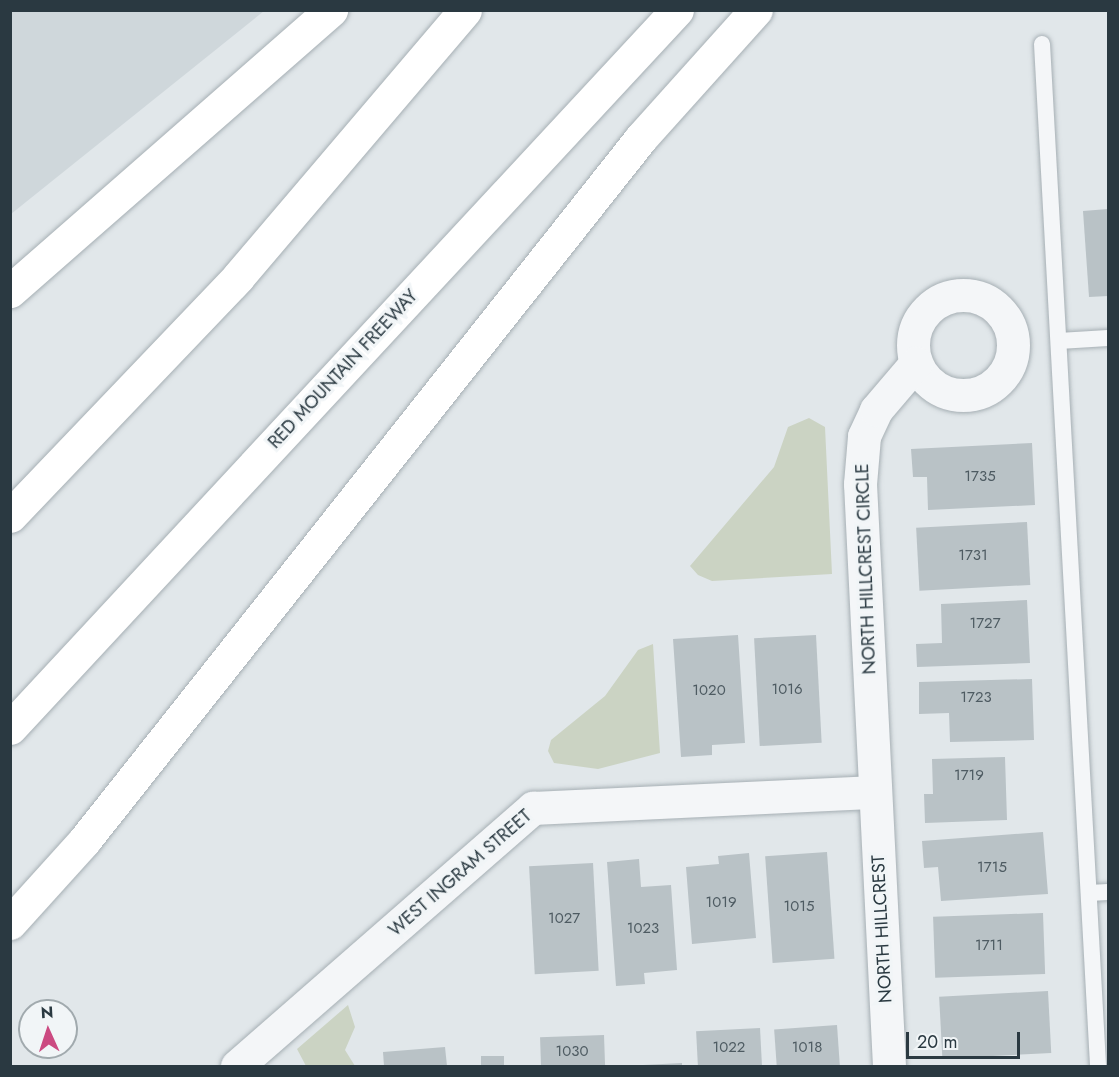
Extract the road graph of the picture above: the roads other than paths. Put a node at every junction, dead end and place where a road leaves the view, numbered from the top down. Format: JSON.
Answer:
{"nodes":[{"id":1,"x":331,"y":10,"type":"edge"},
{"id":2,"x":465,"y":10,"type":"edge"},
{"id":3,"x":676,"y":10,"type":"edge"},
{"id":4,"x":756,"y":10,"type":"edge"},
{"id":5,"x":1042,"y":44,"type":"dead end"},
{"id":6,"x":10,"y":291,"type":"edge"},
{"id":7,"x":1108,"y":338,"type":"edge"},
{"id":8,"x":1059,"y":341,"type":"junction"},
{"id":9,"x":916,"y":363,"type":"dead end"},
{"id":10,"x":10,"y":516,"type":"edge"},
{"id":11,"x":10,"y":728,"type":"edge"},
{"id":12,"x":875,"y":792,"type":"junction"},
{"id":13,"x":1108,"y":892,"type":"edge"},
{"id":14,"x":1089,"y":893,"type":"junction"},
{"id":15,"x":10,"y":923,"type":"edge"},
{"id":16,"x":237,"y":1066,"type":"edge"},
{"id":17,"x":890,"y":1066,"type":"edge"},
{"id":18,"x":1098,"y":1066,"type":"edge"}],
"edges":[{"from":1,"to":6,"type":"highway"},
{"from":2,"to":10,"type":"highway"},
{"from":3,"to":11,"type":"highway","name":"RED MOUNTAIN FREEWAY"},
{"from":4,"to":15,"type":"highway"},
{"from":5,"to":8,"type":"lane"},
{"from":7,"to":8,"type":"lane"},
{"from":8,"to":14,"type":"lane"},
{"from":9,"to":12,"type":"street","name":"NORTH HILLCREST CIRCLE"},
{"from":12,"to":16,"type":"street","name":"WEST INGRAM STREET"},
{"from":12,"to":17,"type":"street","name":"NORTH HILLCREST"},
{"from":13,"to":14,"type":"lane"},
{"from":14,"to":18,"type":"lane"}]}
